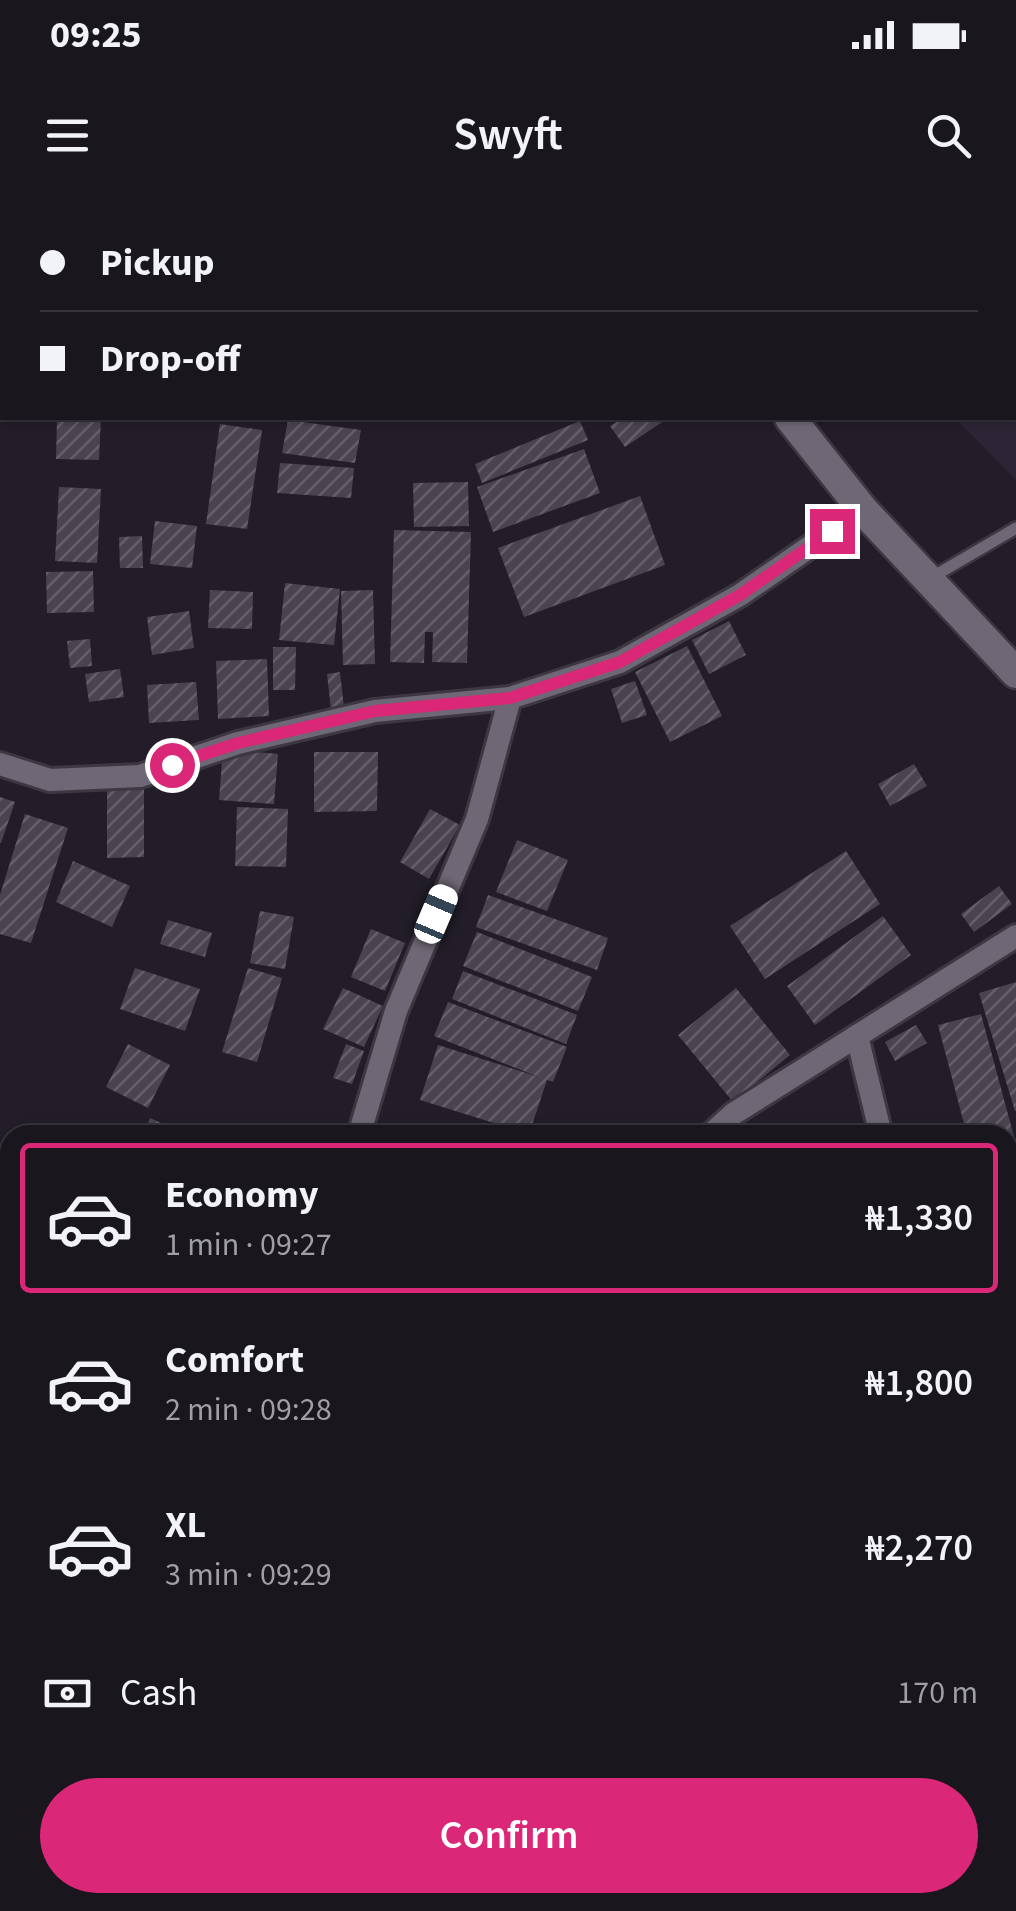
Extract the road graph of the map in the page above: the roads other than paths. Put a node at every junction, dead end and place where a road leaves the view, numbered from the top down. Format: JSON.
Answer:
{"nodes":[{"id":1,"x":792,"y":420,"type":"edge"},
{"id":2,"x":863,"y":510,"type":"junction"},
{"id":3,"x":1016,"y":528,"type":"edge"},
{"id":4,"x":930,"y":579,"type":"junction"},
{"id":5,"x":1016,"y":672,"type":"edge"},
{"id":6,"x":510,"y":698,"type":"junction"},
{"id":7,"x":0,"y":764,"type":"edge"},
{"id":8,"x":1016,"y":936,"type":"edge"},
{"id":9,"x":857,"y":1036,"type":"junction"},
{"id":10,"x":362,"y":1125,"type":"edge"},
{"id":11,"x":721,"y":1125,"type":"edge"},
{"id":12,"x":879,"y":1125,"type":"edge"}],
"edges":[{"from":1,"to":2,"type":"street"},
{"from":2,"to":4,"type":"street"},
{"from":2,"to":6,"type":"street"},
{"from":3,"to":4,"type":"lane"},
{"from":4,"to":5,"type":"street"},
{"from":6,"to":7,"type":"street"},
{"from":6,"to":10,"type":"street"},
{"from":8,"to":9,"type":"street"},
{"from":9,"to":11,"type":"street"},
{"from":9,"to":12,"type":"street"}]}
